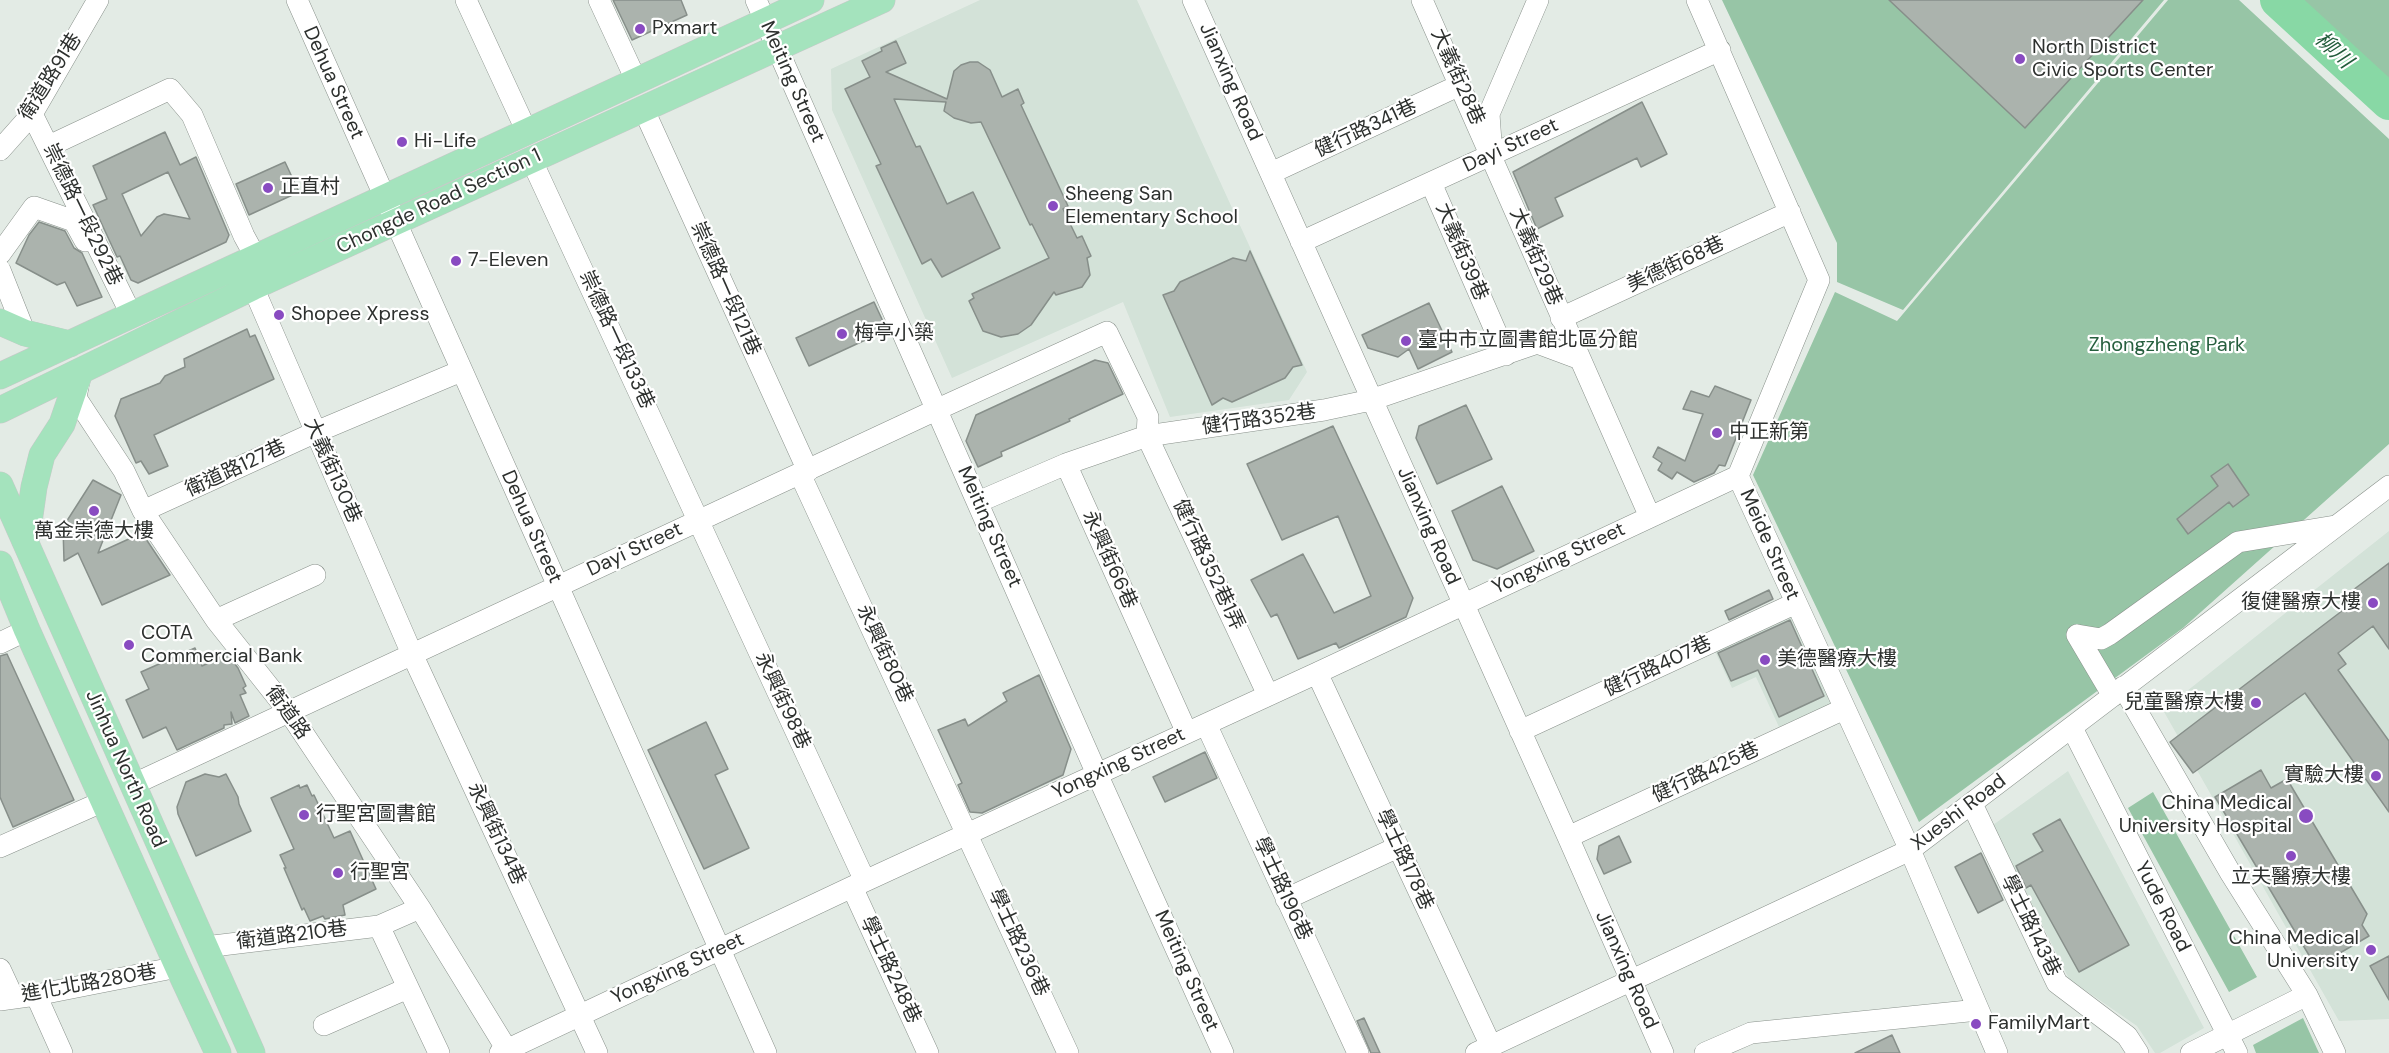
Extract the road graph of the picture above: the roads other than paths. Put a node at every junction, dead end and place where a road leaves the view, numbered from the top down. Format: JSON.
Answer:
{"nodes":[{"id":1,"x":98,"y":0,"type":"edge"},
{"id":2,"x":297,"y":0,"type":"edge"},
{"id":3,"x":466,"y":0,"type":"edge"},
{"id":4,"x":599,"y":0,"type":"edge"},
{"id":5,"x":811,"y":0,"type":"edge"},
{"id":6,"x":882,"y":0,"type":"edge"},
{"id":7,"x":1193,"y":0,"type":"edge"},
{"id":8,"x":1422,"y":0,"type":"edge"},
{"id":9,"x":1538,"y":0,"type":"edge"},
{"id":10,"x":1697,"y":0,"type":"edge"},
{"id":11,"x":760,"y":10,"type":"edge"},
{"id":12,"x":777,"y":48,"type":"junction"},
{"id":13,"x":1720,"y":50,"type":"junction"},
{"id":14,"x":636,"y":80,"type":"junction"},
{"id":15,"x":1460,"y":85,"type":"junction"},
{"id":16,"x":643,"y":108,"type":"junction"},
{"id":17,"x":32,"y":114,"type":"junction"},
{"id":18,"x":527,"y":132,"type":"junction"},
{"id":19,"x":49,"y":146,"type":"junction"},
{"id":20,"x":0,"y":150,"type":"edge"},
{"id":21,"x":1491,"y":155,"type":"junction"},
{"id":22,"x":531,"y":159,"type":"junction"},
{"id":23,"x":1271,"y":173,"type":"junction"},
{"id":24,"x":1431,"y":183,"type":"junction"},
{"id":25,"x":385,"y":197,"type":"junction"},
{"id":26,"x":1790,"y":212,"type":"junction"},
{"id":27,"x":395,"y":224,"type":"junction"},
{"id":28,"x":1301,"y":242,"type":"junction"},
{"id":29,"x":0,"y":254,"type":"edge"},
{"id":30,"x":256,"y":258,"type":"junction"},
{"id":31,"x":0,"y":270,"type":"edge"},
{"id":32,"x":253,"y":287,"type":"junction"},
{"id":33,"x":127,"y":318,"type":"junction"},
{"id":34,"x":1561,"y":318,"type":"junction"},
{"id":35,"x":0,"y":322,"type":"edge"},
{"id":36,"x":1107,"y":332,"type":"joint"},
{"id":37,"x":25,"y":333,"type":"junction"},
{"id":38,"x":70,"y":344,"type":"junction"},
{"id":39,"x":1506,"y":356,"type":"junction"},
{"id":40,"x":1580,"y":358,"type":"junction"},
{"id":41,"x":461,"y":370,"type":"junction"},
{"id":42,"x":80,"y":372,"type":"junction"},
{"id":43,"x":0,"y":376,"type":"edge"},
{"id":44,"x":1371,"y":400,"type":"junction"},
{"id":45,"x":938,"y":409,"type":"junction"},
{"id":46,"x":0,"y":410,"type":"edge"},
{"id":47,"x":316,"y":432,"type":"junction"},
{"id":48,"x":1147,"y":436,"type":"junction"},
{"id":49,"x":1066,"y":464,"type":"junction"},
{"id":50,"x":804,"y":472,"type":"junction"},
{"id":51,"x":1738,"y":476,"type":"junction"},
{"id":52,"x":0,"y":485,"type":"edge"},
{"id":53,"x":2389,"y":486,"type":"edge"},
{"id":54,"x":978,"y":502,"type":"junction"},
{"id":55,"x":143,"y":511,"type":"junction"},
{"id":56,"x":1650,"y":517,"type":"junction"},
{"id":57,"x":699,"y":520,"type":"junction"},
{"id":58,"x":2338,"y":526,"type":"junction"},
{"id":59,"x":26,"y":543,"type":"junction"},
{"id":60,"x":0,"y":565,"type":"edge"},
{"id":61,"x":315,"y":575,"type":"dead end"},
{"id":62,"x":557,"y":586,"type":"junction"},
{"id":63,"x":1796,"y":603,"type":"junction"},
{"id":64,"x":1462,"y":604,"type":"junction"},
{"id":65,"x":216,"y":620,"type":"junction"},
{"id":66,"x":27,"y":630,"type":"junction"},
{"id":67,"x":0,"y":643,"type":"edge"},
{"id":68,"x":412,"y":654,"type":"junction"},
{"id":69,"x":1317,"y":673,"type":"junction"},
{"id":70,"x":2118,"y":691,"type":"junction"},
{"id":71,"x":1268,"y":695,"type":"junction"},
{"id":72,"x":1844,"y":709,"type":"junction"},
{"id":73,"x":289,"y":712,"type":"junction"},
{"id":74,"x":1197,"y":728,"type":"junction"},
{"id":75,"x":2072,"y":728,"type":"junction"},
{"id":76,"x":1520,"y":731,"type":"junction"},
{"id":77,"x":1097,"y":774,"type":"junction"},
{"id":78,"x":132,"y":784,"type":"junction"},
{"id":79,"x":104,"y":801,"type":"junction"},
{"id":80,"x":1972,"y":804,"type":"junction"},
{"id":81,"x":968,"y":834,"type":"junction"},
{"id":82,"x":1568,"y":837,"type":"junction"},
{"id":83,"x":0,"y":847,"type":"edge"},
{"id":84,"x":1398,"y":847,"type":"junction"},
{"id":85,"x":1910,"y":850,"type":"junction"},
{"id":86,"x":859,"y":884,"type":"junction"},
{"id":87,"x":1286,"y":899,"type":"junction"},
{"id":88,"x":420,"y":908,"type":"junction"},
{"id":89,"x":379,"y":926,"type":"junction"},
{"id":90,"x":205,"y":947,"type":"junction"},
{"id":91,"x":720,"y":950,"type":"junction"},
{"id":92,"x":178,"y":968,"type":"junction"},
{"id":93,"x":0,"y":969,"type":"edge"},
{"id":94,"x":1632,"y":981,"type":"junction"},
{"id":95,"x":408,"y":988,"type":"junction"},
{"id":96,"x":36,"y":995,"type":"junction"},
{"id":97,"x":2307,"y":995,"type":"junction"},
{"id":98,"x":7,"y":999,"type":"edge"},
{"id":99,"x":1978,"y":1010,"type":"junction"},
{"id":100,"x":580,"y":1015,"type":"junction"},
{"id":101,"x":324,"y":1025,"type":"dead end"},
{"id":102,"x":2233,"y":1044,"type":"edge"},
{"id":103,"x":1484,"y":1050,"type":"edge"},
{"id":104,"x":506,"y":1052,"type":"edge"},
{"id":105,"x":62,"y":1053,"type":"edge"},
{"id":106,"x":218,"y":1053,"type":"edge"},
{"id":107,"x":252,"y":1053,"type":"edge"},
{"id":108,"x":439,"y":1053,"type":"edge"},
{"id":109,"x":597,"y":1053,"type":"edge"},
{"id":110,"x":765,"y":1053,"type":"edge"},
{"id":111,"x":928,"y":1053,"type":"edge"},
{"id":112,"x":1068,"y":1053,"type":"edge"},
{"id":113,"x":1223,"y":1053,"type":"edge"},
{"id":114,"x":1358,"y":1053,"type":"edge"},
{"id":115,"x":1663,"y":1053,"type":"edge"},
{"id":116,"x":1705,"y":1053,"type":"edge"},
{"id":117,"x":1997,"y":1053,"type":"edge"},
{"id":118,"x":2139,"y":1053,"type":"edge"},
{"id":119,"x":2191,"y":1053,"type":"edge"},
{"id":120,"x":2335,"y":1053,"type":"edge"}],
"edges":[{"from":1,"to":17,"type":"street","name":"衛道路91巷"},
{"from":2,"to":25,"type":"street","name":"Dehua Street"},
{"from":3,"to":18,"type":"street"},
{"from":4,"to":14,"type":"street"},
{"from":5,"to":11,"type":"main road","name":"Chongde Road Section 1"},
{"from":6,"to":12,"type":"main road","name":"Chongde Road Section 1"},
{"from":7,"to":23,"type":"street","name":"Jianxing Road"},
{"from":8,"to":15,"type":"street","name":"大義街28巷"},
{"from":9,"to":21,"type":"street"},
{"from":10,"to":13,"type":"street","name":"Meide Street"},
{"from":11,"to":12,"type":"street","name":"Meiting Street"},
{"from":11,"to":14,"type":"main road","name":"Chongde Road Section 1"},
{"from":12,"to":16,"type":"main road","name":"Chongde Road Section 1"},
{"from":12,"to":45,"type":"street","name":"Meiting Street"},
{"from":13,"to":21,"type":"street","name":"Dayi Street"},
{"from":13,"to":26,"type":"street","name":"Meide Street"},
{"from":14,"to":18,"type":"main road","name":"Chongde Road Section 1"},
{"from":15,"to":21,"type":"street","name":"大義街28巷"},
{"from":15,"to":23,"type":"street","name":"健行路341巷"},
{"from":16,"to":22,"type":"main road","name":"Chongde Road Section 1"},
{"from":16,"to":50,"type":"street","name":"崇德路一段121巷"},
{"from":17,"to":19,"type":"street","name":"崇德路一段292巷"},
{"from":17,"to":20,"type":"street","name":"衛道路91巷"},
{"from":18,"to":25,"type":"main road","name":"Chongde Road Section 1"},
{"from":19,"to":30,"type":"street"},
{"from":19,"to":33,"type":"street","name":"崇德路一段292巷"},
{"from":21,"to":24,"type":"street","name":"Dayi Street"},
{"from":21,"to":34,"type":"street","name":"大義街29巷"},
{"from":22,"to":27,"type":"main road","name":"Chongde Road Section 1"},
{"from":22,"to":57,"type":"street","name":"崇德路一段133巷"},
{"from":23,"to":28,"type":"street","name":"Jianxing Road"},
{"from":24,"to":28,"type":"street","name":"Dayi Street"},
{"from":24,"to":39,"type":"street","name":"大義街39巷"},
{"from":25,"to":27,"type":"street","name":"Dehua Street"},
{"from":25,"to":30,"type":"main road","name":"Chongde Road Section 1"},
{"from":26,"to":34,"type":"street","name":"美德街68巷"},
{"from":26,"to":51,"type":"street","name":"Meide Street"},
{"from":27,"to":32,"type":"main road","name":"Chongde Road Section 1"},
{"from":27,"to":41,"type":"street","name":"Dehua Street"},
{"from":28,"to":44,"type":"street","name":"Jianxing Road"},
{"from":29,"to":33,"type":"street"},
{"from":30,"to":33,"type":"main road","name":"Chongde Road Section 1"},
{"from":31,"to":37,"type":"street"},
{"from":32,"to":42,"type":"main road","name":"Chongde Road Section 1"},
{"from":32,"to":47,"type":"street","name":"大義街130巷"},
{"from":33,"to":38,"type":"main road","name":"Chongde Road Section 1"},
{"from":34,"to":40,"type":"street","name":"大義街29巷"},
{"from":35,"to":37,"type":"main road"},
{"from":36,"to":45,"type":"street","name":"Dayi Street"},
{"from":36,"to":48,"type":"street","name":"健行路352巷1弄"},
{"from":37,"to":38,"type":"main road"},
{"from":38,"to":43,"type":"main road","name":"Chongde Road Section 1"},
{"from":39,"to":40,"type":"street"},
{"from":39,"to":44,"type":"street"},
{"from":40,"to":56,"type":"street","name":"大義街29巷"},
{"from":41,"to":47,"type":"street","name":"衛道路127巷"},
{"from":41,"to":62,"type":"street","name":"Dehua Street"},
{"from":42,"to":46,"type":"main road","name":"Chongde Road Section 1"},
{"from":42,"to":55,"type":"street","name":"衛道路"},
{"from":42,"to":59,"type":"main road"},
{"from":44,"to":48,"type":"street","name":"健行路352巷"},
{"from":44,"to":64,"type":"street","name":"Jianxing Road"},
{"from":45,"to":50,"type":"street","name":"Dayi Street"},
{"from":45,"to":54,"type":"street","name":"Meiting Street"},
{"from":47,"to":55,"type":"street","name":"衛道路127巷"},
{"from":47,"to":68,"type":"street","name":"大義街130巷"},
{"from":48,"to":49,"type":"street"},
{"from":48,"to":71,"type":"street","name":"健行路352巷1弄"},
{"from":49,"to":54,"type":"street"},
{"from":49,"to":74,"type":"street","name":"永興街66巷"},
{"from":50,"to":57,"type":"street","name":"Dayi Street"},
{"from":50,"to":81,"type":"street","name":"永興街80巷"},
{"from":51,"to":56,"type":"street","name":"Yongxing Street"},
{"from":51,"to":63,"type":"street","name":"Meide Street"},
{"from":52,"to":59,"type":"main road","name":"Jinhua North Road"},
{"from":53,"to":58,"type":"street","name":"Xueshi Road"},
{"from":54,"to":77,"type":"street","name":"Meiting Street"},
{"from":55,"to":65,"type":"street","name":"衛道路"},
{"from":56,"to":64,"type":"street","name":"Yongxing Street"},
{"from":57,"to":62,"type":"street","name":"Dayi Street"},
{"from":57,"to":86,"type":"street","name":"永興街98巷"},
{"from":58,"to":70,"type":"street","name":"Xueshi Road"},
{"from":58,"to":70,"type":"street"},
{"from":59,"to":78,"type":"main road","name":"Jinhua North Road"},
{"from":60,"to":66,"type":"main road","name":"Jinhua North Road"},
{"from":61,"to":65,"type":"street"},
{"from":62,"to":68,"type":"street","name":"Dayi Street"},
{"from":62,"to":91,"type":"street","name":"Dehua Street"},
{"from":63,"to":72,"type":"street","name":"Meide Street"},
{"from":63,"to":76,"type":"street","name":"健行路407巷"},
{"from":64,"to":69,"type":"street","name":"Yongxing Street"},
{"from":64,"to":76,"type":"street","name":"Jianxing Road"},
{"from":65,"to":73,"type":"street","name":"衛道路"},
{"from":66,"to":67,"type":"street"},
{"from":66,"to":79,"type":"main road","name":"Jinhua North Road"},
{"from":68,"to":73,"type":"street","name":"Dayi Street"},
{"from":68,"to":100,"type":"street","name":"永興街134巷"},
{"from":69,"to":71,"type":"street","name":"Yongxing Street"},
{"from":69,"to":84,"type":"street","name":"學士路178巷"},
{"from":70,"to":75,"type":"street","name":"Xueshi Road"},
{"from":70,"to":97,"type":"street"},
{"from":71,"to":74,"type":"street","name":"Yongxing Street"},
{"from":72,"to":82,"type":"street","name":"健行路425巷"},
{"from":72,"to":85,"type":"street","name":"Meide Street"},
{"from":73,"to":78,"type":"street","name":"Dayi Street"},
{"from":73,"to":88,"type":"street","name":"衛道路"},
{"from":74,"to":77,"type":"street","name":"Yongxing Street"},
{"from":74,"to":87,"type":"street","name":"學士路196巷"},
{"from":75,"to":80,"type":"street","name":"Xueshi Road"},
{"from":75,"to":102,"type":"street","name":"Yude Road"},
{"from":76,"to":82,"type":"street","name":"Jianxing Road"},
{"from":77,"to":81,"type":"street","name":"Yongxing Street"},
{"from":77,"to":113,"type":"street","name":"Meiting Street"},
{"from":78,"to":90,"type":"main road","name":"Jinhua North Road"},
{"from":79,"to":83,"type":"street"},
{"from":79,"to":92,"type":"main road","name":"Jinhua North Road"},
{"from":80,"to":85,"type":"street","name":"Xueshi Road"},
{"from":80,"to":118,"type":"street","name":"學士路143巷"},
{"from":81,"to":86,"type":"street","name":"Yongxing Street"},
{"from":81,"to":112,"type":"street","name":"學士路236巷"},
{"from":82,"to":94,"type":"street","name":"Jianxing Road"},
{"from":84,"to":87,"type":"street"},
{"from":84,"to":103,"type":"street","name":"學士路178巷"},
{"from":85,"to":94,"type":"street","name":"Xueshi Road"},
{"from":85,"to":99,"type":"street","name":"Meide Street"},
{"from":86,"to":91,"type":"street","name":"Yongxing Street"},
{"from":86,"to":111,"type":"street","name":"學士路248巷"},
{"from":87,"to":114,"type":"street","name":"學士路196巷"},
{"from":88,"to":89,"type":"street","name":"衛道路210巷"},
{"from":88,"to":104,"type":"street","name":"衛道路"},
{"from":89,"to":90,"type":"street","name":"衛道路210巷"},
{"from":89,"to":95,"type":"street"},
{"from":90,"to":107,"type":"main road","name":"Jinhua North Road"},
{"from":91,"to":100,"type":"street","name":"Yongxing Street"},
{"from":91,"to":110,"type":"street","name":"Dehua Street"},
{"from":92,"to":96,"type":"street","name":"進化北路280巷"},
{"from":92,"to":106,"type":"main road","name":"Jinhua North Road"},
{"from":93,"to":98,"type":"street"},
{"from":94,"to":103,"type":"street","name":"Xueshi Road"},
{"from":94,"to":115,"type":"street","name":"Jianxing Road"},
{"from":95,"to":101,"type":"street"},
{"from":95,"to":108,"type":"street"},
{"from":96,"to":98,"type":"street","name":"進化北路280巷"},
{"from":96,"to":105,"type":"street"},
{"from":97,"to":102,"type":"street"},
{"from":97,"to":120,"type":"street"},
{"from":99,"to":116,"type":"street"},
{"from":99,"to":117,"type":"street","name":"Meide Street"},
{"from":100,"to":104,"type":"street","name":"Yongxing Street"},
{"from":100,"to":109,"type":"street","name":"永興街134巷"},
{"from":102,"to":119,"type":"street"}]}
